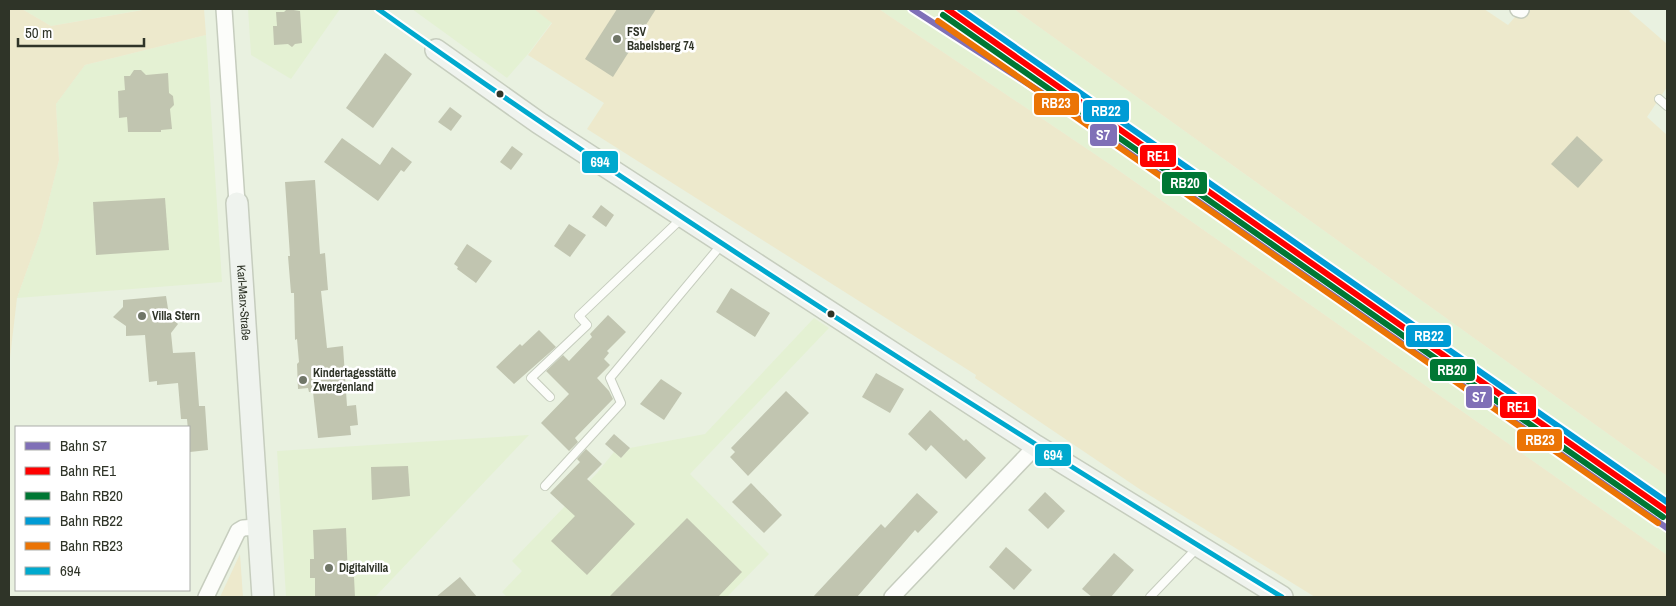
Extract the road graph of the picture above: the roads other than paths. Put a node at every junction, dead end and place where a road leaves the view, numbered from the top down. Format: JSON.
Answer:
{"nodes":[{"id":1,"x":224,"y":9,"type":"edge"},
{"id":2,"x":436,"y":50,"type":"dead end"},
{"id":3,"x":1659,"y":99,"type":"dead end"},
{"id":4,"x":1667,"y":106,"type":"edge"},
{"id":5,"x":237,"y":203,"type":"joint"},
{"id":6,"x":676,"y":224,"type":"junction"},
{"id":7,"x":717,"y":250,"type":"junction"},
{"id":8,"x":550,"y":397,"type":"dead end"},
{"id":9,"x":1036,"y":446,"type":"junction"},
{"id":10,"x":545,"y":486,"type":"dead end"},
{"id":11,"x":258,"y":527,"type":"junction"},
{"id":12,"x":1198,"y":547,"type":"junction"},
{"id":13,"x":206,"y":597,"type":"edge"},
{"id":14,"x":263,"y":597,"type":"edge"},
{"id":15,"x":892,"y":597,"type":"edge"},
{"id":16,"x":1150,"y":597,"type":"edge"},
{"id":17,"x":1282,"y":597,"type":"edge"}],
"edges":[{"from":1,"to":5,"type":"street","name":"Karl-Marx-Straße"},
{"from":2,"to":6,"type":"street"},
{"from":3,"to":4,"type":"lane"},
{"from":5,"to":11,"type":"street","name":"Karl-Marx-Straße"},
{"from":6,"to":7,"type":"street"},
{"from":6,"to":8,"type":"lane"},
{"from":7,"to":9,"type":"street"},
{"from":7,"to":10,"type":"lane"},
{"from":9,"to":12,"type":"street"},
{"from":9,"to":15,"type":"street"},
{"from":11,"to":13,"type":"street"},
{"from":11,"to":14,"type":"street","name":"Karl-Marx-Straße"},
{"from":12,"to":16,"type":"lane"},
{"from":12,"to":17,"type":"street"}]}
